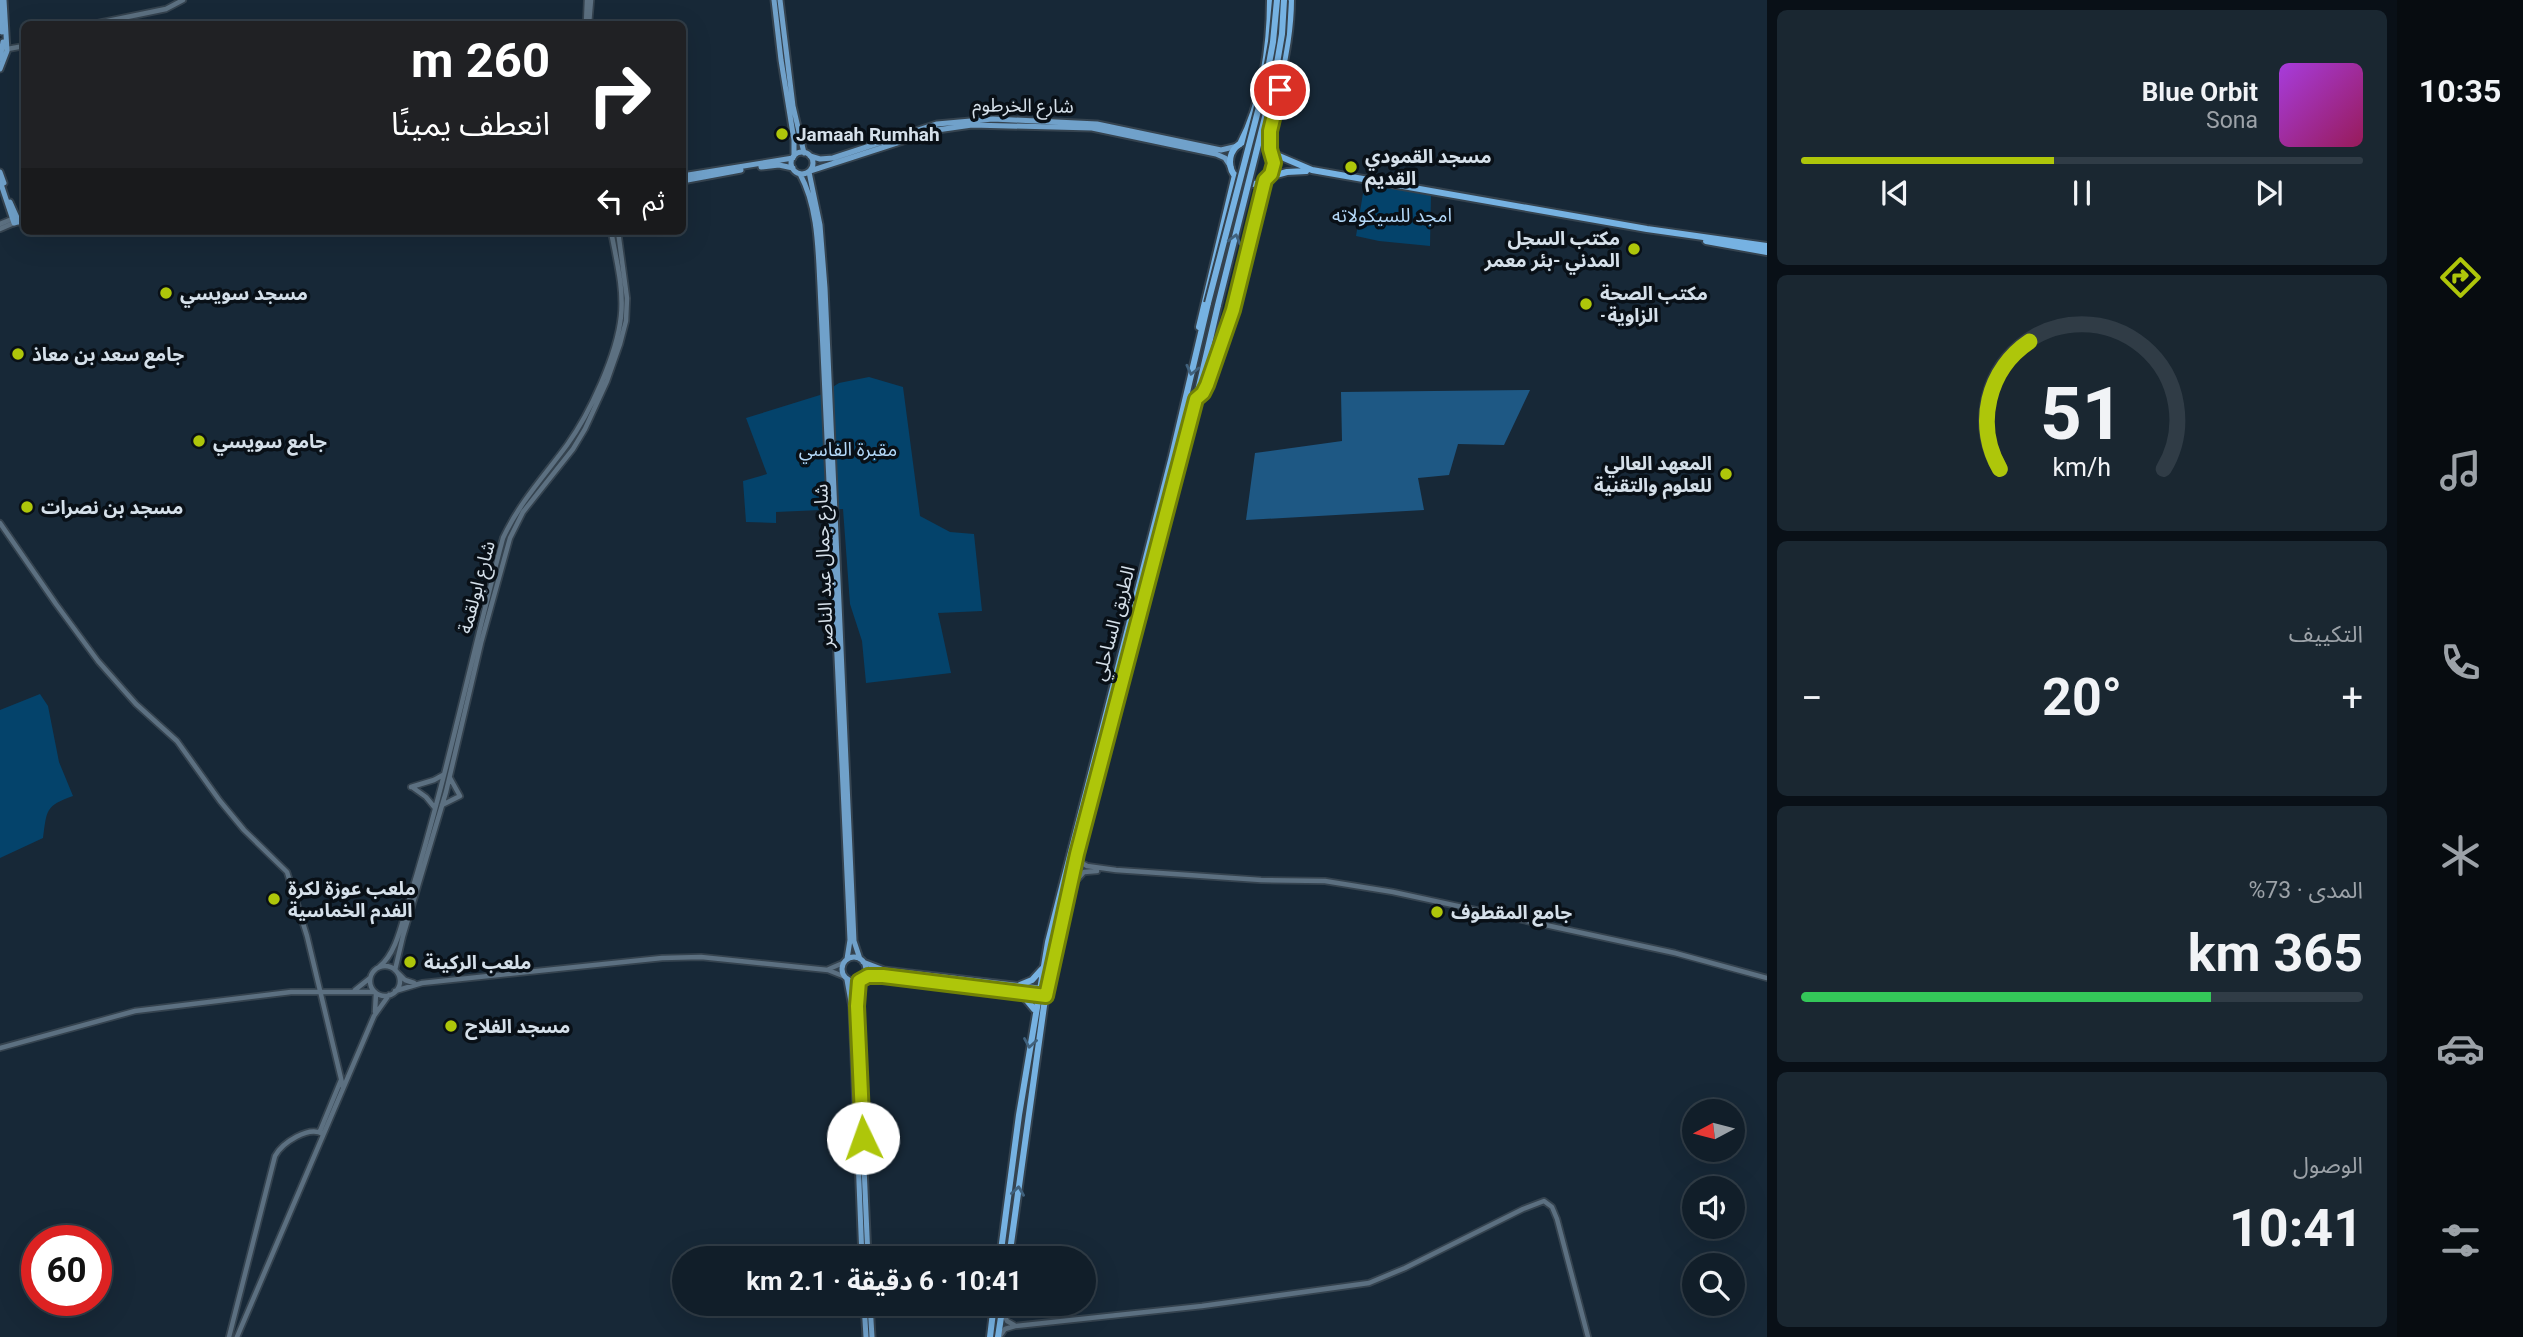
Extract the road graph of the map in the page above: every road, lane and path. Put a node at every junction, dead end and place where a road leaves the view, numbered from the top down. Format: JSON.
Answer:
{"nodes":[{"id":1,"x":2,"y":0,"type":"edge"},
{"id":2,"x":183,"y":0,"type":"edge"},
{"id":3,"x":589,"y":0,"type":"edge"},
{"id":4,"x":774,"y":0,"type":"edge"},
{"id":5,"x":780,"y":0,"type":"edge"},
{"id":6,"x":1270,"y":0,"type":"edge"},
{"id":7,"x":1277,"y":0,"type":"edge"},
{"id":8,"x":1284,"y":0,"type":"edge"},
{"id":9,"x":1291,"y":0,"type":"edge"},
{"id":10,"x":108,"y":21,"type":"edge"},
{"id":11,"x":588,"y":21,"type":"edge"},
{"id":12,"x":21,"y":47,"type":"edge"},
{"id":13,"x":4,"y":50,"type":"junction"},
{"id":14,"x":0,"y":59,"type":"edge"},
{"id":15,"x":0,"y":69,"type":"edge"},
{"id":16,"x":1239,"y":145,"type":"junction"},
{"id":17,"x":1271,"y":151,"type":"junction"},
{"id":18,"x":807,"y":155,"type":"junction"},
{"id":19,"x":794,"y":157,"type":"junction"},
{"id":20,"x":1231,"y":167,"type":"junction"},
{"id":21,"x":793,"y":168,"type":"junction"},
{"id":22,"x":1312,"y":170,"type":"junction"},
{"id":23,"x":809,"y":171,"type":"junction"},
{"id":24,"x":0,"y":172,"type":"edge"},
{"id":25,"x":800,"y":174,"type":"junction"},
{"id":26,"x":1235,"y":175,"type":"junction"},
{"id":27,"x":686,"y":177,"type":"edge"},
{"id":28,"x":686,"y":177,"type":"edge"},
{"id":29,"x":1266,"y":179,"type":"junction"},
{"id":30,"x":0,"y":181,"type":"edge"},
{"id":31,"x":18,"y":219,"type":"edge"},
{"id":32,"x":0,"y":227,"type":"edge"},
{"id":33,"x":612,"y":235,"type":"edge"},
{"id":34,"x":619,"y":235,"type":"edge"},
{"id":35,"x":1691,"y":236,"type":"junction"},
{"id":36,"x":1767,"y":246,"type":"edge"},
{"id":37,"x":1767,"y":252,"type":"edge"},
{"id":38,"x":1198,"y":345,"type":"junction"},
{"id":39,"x":1196,"y":399,"type":"junction"},
{"id":40,"x":0,"y":523,"type":"edge"},
{"id":41,"x":1095,"y":768,"type":"junction"},
{"id":42,"x":443,"y":774,"type":"junction"},
{"id":43,"x":449,"y":777,"type":"junction"},
{"id":44,"x":442,"y":805,"type":"junction"},
{"id":45,"x":435,"y":808,"type":"junction"},
{"id":46,"x":1077,"y":854,"type":"junction"},
{"id":47,"x":1116,"y":870,"type":"junction"},
{"id":48,"x":1070,"y":887,"type":"junction"},
{"id":49,"x":845,"y":961,"type":"junction"},
{"id":50,"x":862,"y":961,"type":"junction"},
{"id":51,"x":379,"y":967,"type":"junction"},
{"id":52,"x":1043,"y":967,"type":"junction"},
{"id":53,"x":828,"y":970,"type":"junction"},
{"id":54,"x":396,"y":971,"type":"junction"},
{"id":55,"x":371,"y":977,"type":"junction"},
{"id":56,"x":845,"y":978,"type":"junction"},
{"id":57,"x":1767,"y":978,"type":"edge"},
{"id":58,"x":860,"y":980,"type":"junction"},
{"id":59,"x":422,"y":983,"type":"junction"},
{"id":60,"x":1020,"y":988,"type":"junction"},
{"id":61,"x":351,"y":991,"type":"junction"},
{"id":62,"x":395,"y":991,"type":"junction"},
{"id":63,"x":1038,"y":991,"type":"junction"},
{"id":64,"x":375,"y":992,"type":"junction"},
{"id":65,"x":320,"y":993,"type":"junction"},
{"id":66,"x":1047,"y":993,"type":"junction"},
{"id":67,"x":389,"y":995,"type":"junction"},
{"id":68,"x":1035,"y":1012,"type":"junction"},
{"id":69,"x":374,"y":1016,"type":"junction"},
{"id":70,"x":0,"y":1048,"type":"edge"},
{"id":71,"x":341,"y":1080,"type":"junction"},
{"id":72,"x":343,"y":1087,"type":"junction"},
{"id":73,"x":321,"y":1132,"type":"junction"},
{"id":74,"x":862,"y":1246,"type":"edge"},
{"id":75,"x":867,"y":1246,"type":"edge"},
{"id":76,"x":1002,"y":1246,"type":"edge"},
{"id":77,"x":1011,"y":1246,"type":"edge"},
{"id":78,"x":865,"y":1316,"type":"edge"},
{"id":79,"x":871,"y":1316,"type":"edge"},
{"id":80,"x":993,"y":1316,"type":"edge"},
{"id":81,"x":1001,"y":1316,"type":"edge"},
{"id":82,"x":1005,"y":1316,"type":"edge"},
{"id":83,"x":1015,"y":1326,"type":"junction"},
{"id":84,"x":229,"y":1337,"type":"edge"},
{"id":85,"x":237,"y":1337,"type":"edge"},
{"id":86,"x":866,"y":1337,"type":"edge"},
{"id":87,"x":872,"y":1337,"type":"edge"},
{"id":88,"x":990,"y":1337,"type":"edge"},
{"id":89,"x":999,"y":1337,"type":"edge"},
{"id":90,"x":1588,"y":1337,"type":"edge"}],
"edges":[{"from":1,"to":13,"type":"main road"},
{"from":2,"to":10,"type":"street"},
{"from":3,"to":11,"type":"street"},
{"from":4,"to":19,"type":"main road"},
{"from":5,"to":18,"type":"main road"},
{"from":6,"to":16,"type":"highway"},
{"from":7,"to":38,"type":"highway","name":"الطريق الساحلي","bridge":true},
{"from":39,"to":8,"type":"highway","name":"الطريق الساحلي","one_way":true,"bridge":true},
{"from":9,"to":17,"type":"highway"},
{"from":12,"to":13,"type":"street"},
{"from":13,"to":14,"type":"main road"},
{"from":13,"to":15,"type":"main road"},
{"from":16,"to":17,"type":"highway"},
{"from":16,"to":18,"type":"main road","name":"شارع الخرطوم"},
{"from":16,"to":20,"type":"highway"},
{"from":17,"to":22,"type":"highway"},
{"from":17,"to":29,"type":"highway"},
{"from":18,"to":19,"type":"main road"},
{"from":18,"to":23,"type":"main road"},
{"from":19,"to":21,"type":"main road"},
{"from":19,"to":27,"type":"main road"},
{"from":20,"to":23,"type":"main road","name":"شارع الخرطوم"},
{"from":20,"to":26,"type":"highway"},
{"from":21,"to":25,"type":"main road"},
{"from":21,"to":28,"type":"main road"},
{"from":22,"to":29,"type":"highway"},
{"from":22,"to":35,"type":"highway"},
{"from":23,"to":25,"type":"main road"},
{"from":23,"to":50,"type":"main road","name":"شارع جمال عبد الناصر"},
{"from":24,"to":31,"type":"main road"},
{"from":25,"to":49,"type":"main road","name":"شارع جمال عبد الناصر"},
{"from":26,"to":29,"type":"highway"},
{"from":26,"to":38,"type":"highway"},
{"from":29,"to":39,"type":"highway"},
{"from":30,"to":31,"type":"main road"},
{"from":31,"to":32,"type":"street"},
{"from":33,"to":42,"type":"street","name":"شارع ابولقمة"},
{"from":34,"to":43,"type":"street","name":"شارع ابولقمة"},
{"from":35,"to":36,"type":"highway"},
{"from":35,"to":37,"type":"highway"},
{"from":38,"to":41,"type":"highway","name":"الطريق الساحلي","one_way":true},
{"from":39,"to":41,"type":"highway","name":"الطريق الساحلي"},
{"from":40,"to":65,"type":"street"},
{"from":41,"to":46,"type":"highway","name":"الطريق الساحلي"},
{"from":41,"to":52,"type":"highway","name":"الطريق الساحلي"},
{"from":42,"to":45,"type":"street","name":"شارع ابولقمة"},
{"from":42,"to":45,"type":"street"},
{"from":43,"to":44,"type":"street","name":"شارع ابولقمة"},
{"from":43,"to":44,"type":"street"},
{"from":44,"to":54,"type":"street","name":"شارع ابولقمة"},
{"from":45,"to":51,"type":"street","name":"شارع ابولقمة"},
{"from":46,"to":47,"type":"street"},
{"from":46,"to":48,"type":"highway","name":"الطريق الساحلي"},
{"from":47,"to":48,"type":"street"},
{"from":47,"to":57,"type":"street"},
{"from":48,"to":66,"type":"highway","name":"الطريق الساحلي"},
{"from":49,"to":50,"type":"main road"},
{"from":49,"to":53,"type":"street"},
{"from":49,"to":56,"type":"main road","name":"شارع جمال عبد الناصر"},
{"from":50,"to":58,"type":"main road","name":"شارع جمال عبد الناصر"},
{"from":50,"to":60,"type":"main road"},
{"from":51,"to":54,"type":"street"},
{"from":51,"to":55,"type":"street"},
{"from":52,"to":60,"type":"highway"},
{"from":52,"to":63,"type":"highway","name":"الطريق الساحلي"},
{"from":53,"to":56,"type":"street"},
{"from":53,"to":59,"type":"street"},
{"from":54,"to":59,"type":"street"},
{"from":54,"to":62,"type":"street"},
{"from":55,"to":61,"type":"street"},
{"from":55,"to":64,"type":"street"},
{"from":56,"to":58,"type":"main road"},
{"from":56,"to":74,"type":"main road"},
{"from":58,"to":60,"type":"main road"},
{"from":58,"to":75,"type":"main road"},
{"from":59,"to":62,"type":"street"},
{"from":60,"to":63,"type":"main road"},
{"from":60,"to":68,"type":"highway"},
{"from":61,"to":64,"type":"street"},
{"from":61,"to":65,"type":"street"},
{"from":62,"to":67,"type":"street"},
{"from":63,"to":66,"type":"main road"},
{"from":63,"to":68,"type":"highway","name":"الطريق الساحلي"},
{"from":64,"to":67,"type":"street"},
{"from":64,"to":69,"type":"street"},
{"from":65,"to":70,"type":"street"},
{"from":65,"to":71,"type":"street"},
{"from":77,"to":66,"type":"highway","name":"الطريق الساحلي","one_way":true},
{"from":67,"to":69,"type":"street"},
{"from":68,"to":76,"type":"highway","name":"الطريق الساحلي","one_way":true},
{"from":69,"to":72,"type":"street"},
{"from":71,"to":72,"type":"street"},
{"from":71,"to":73,"type":"street"},
{"from":72,"to":73,"type":"street"},
{"from":73,"to":84,"type":"street"},
{"from":73,"to":85,"type":"street"},
{"from":78,"to":86,"type":"main road"},
{"from":79,"to":87,"type":"main road"},
{"from":80,"to":88,"type":"highway"},
{"from":81,"to":89,"type":"highway"},
{"from":82,"to":83,"type":"street"},
{"from":83,"to":89,"type":"street"},
{"from":83,"to":90,"type":"street"}]}
